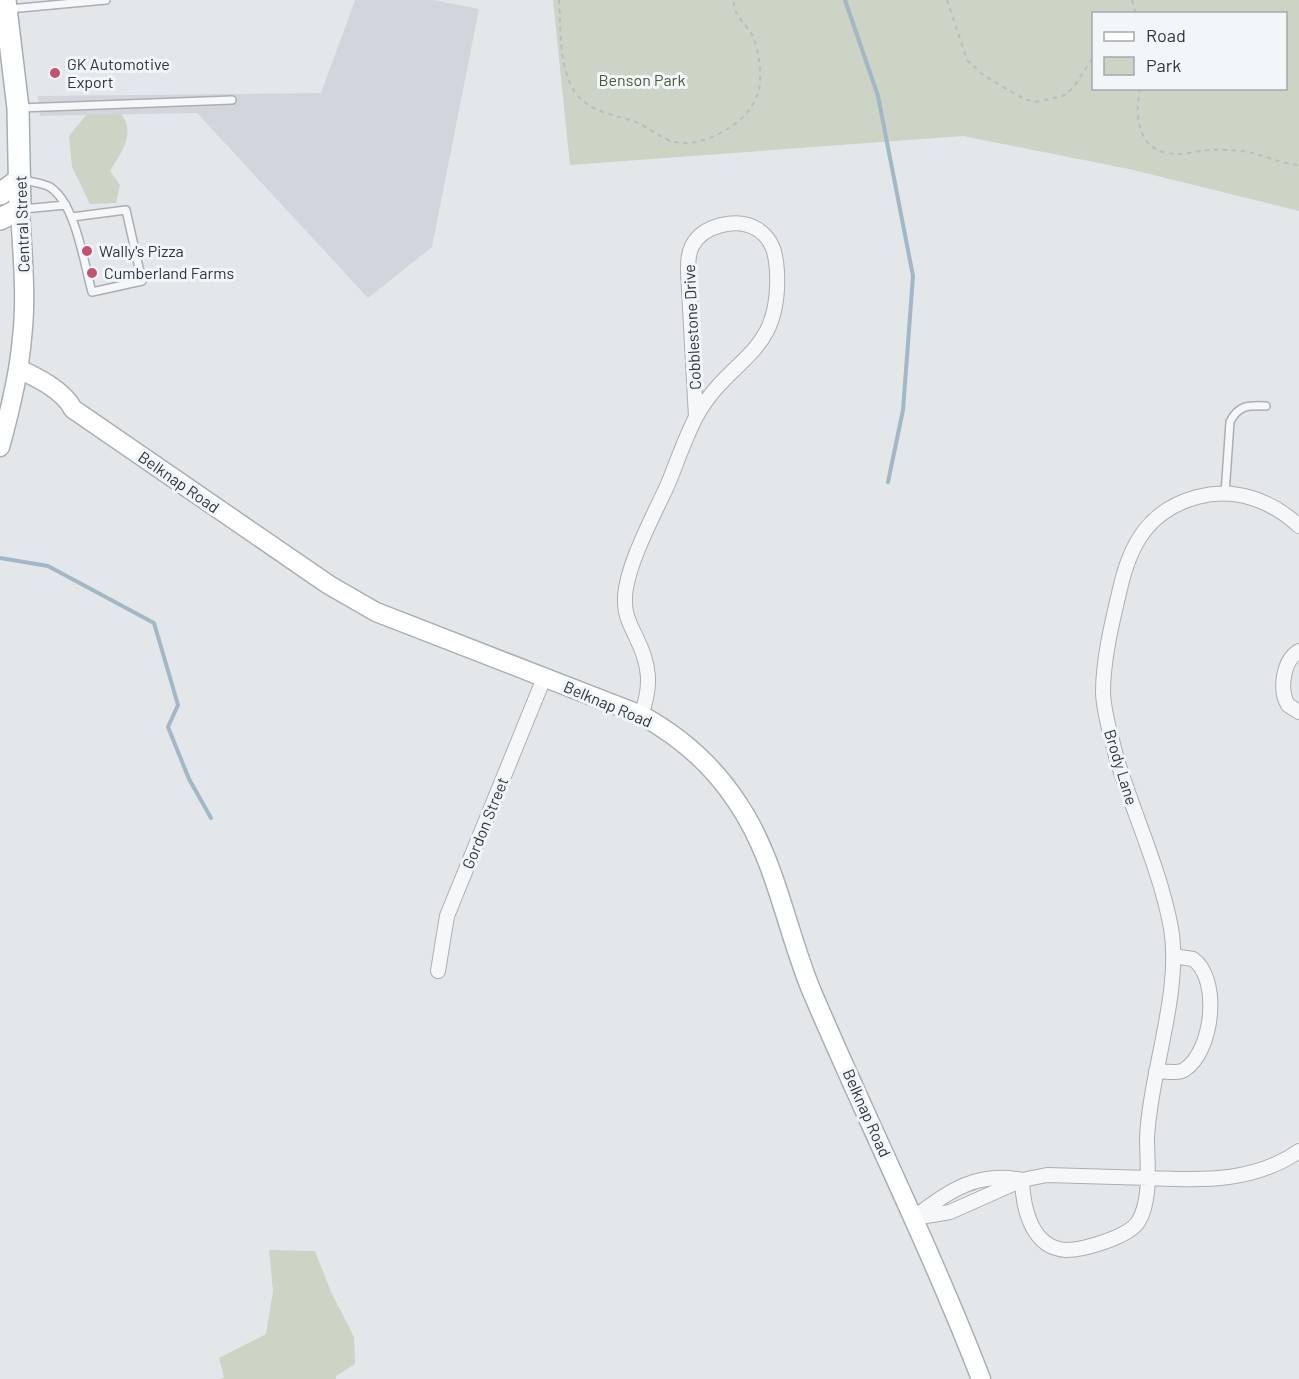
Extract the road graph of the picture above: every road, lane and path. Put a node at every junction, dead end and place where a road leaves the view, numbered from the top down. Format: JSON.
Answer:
{"nodes":[{"id":1,"x":106,"y":0,"type":"edge"},
{"id":2,"x":559,"y":0,"type":"edge"},
{"id":3,"x":734,"y":0,"type":"edge"},
{"id":4,"x":947,"y":0,"type":"edge"},
{"id":5,"x":6,"y":5,"type":"edge"},
{"id":6,"x":1092,"y":59,"type":"edge"},
{"id":7,"x":1140,"y":90,"type":"edge"},
{"id":8,"x":232,"y":100,"type":"dead end"},
{"id":9,"x":18,"y":108,"type":"junction"},
{"id":10,"x":1299,"y":165,"type":"edge"},
{"id":11,"x":20,"y":179,"type":"junction"},
{"id":12,"x":0,"y":194,"type":"edge"},
{"id":13,"x":66,"y":205,"type":"junction"},
{"id":14,"x":20,"y":209,"type":"junction"},
{"id":15,"x":72,"y":217,"type":"junction"},
{"id":16,"x":0,"y":219,"type":"edge"},
{"id":17,"x":19,"y":369,"type":"junction"},
{"id":18,"x":1266,"y":406,"type":"dead end"},
{"id":19,"x":696,"y":417,"type":"junction"},
{"id":20,"x":0,"y":447,"type":"edge"},
{"id":21,"x":1225,"y":494,"type":"junction"},
{"id":22,"x":1299,"y":526,"type":"edge"},
{"id":23,"x":1299,"y":651,"type":"edge"},
{"id":24,"x":544,"y":678,"type":"junction"},
{"id":25,"x":1299,"y":712,"type":"edge"},
{"id":26,"x":641,"y":715,"type":"junction"},
{"id":27,"x":1173,"y":956,"type":"junction"},
{"id":28,"x":438,"y":971,"type":"dead end"},
{"id":29,"x":1156,"y":1071,"type":"junction"},
{"id":30,"x":1299,"y":1152,"type":"edge"},
{"id":31,"x":1147,"y":1178,"type":"junction"},
{"id":32,"x":1023,"y":1180,"type":"junction"},
{"id":33,"x":914,"y":1218,"type":"junction"},
{"id":34,"x":981,"y":1379,"type":"edge"}],
"edges":[{"from":1,"to":5,"type":"lane"},
{"from":2,"to":3,"type":"path"},
{"from":4,"to":6,"type":"path"},
{"from":5,"to":9,"type":"main road","name":"Central Street"},
{"from":7,"to":10,"type":"path"},
{"from":8,"to":9,"type":"lane"},
{"from":9,"to":11,"type":"main road","name":"Central Street"},
{"from":11,"to":12,"type":"main road"},
{"from":11,"to":13,"type":"lane"},
{"from":11,"to":14,"type":"main road","name":"Central Street"},
{"from":13,"to":14,"type":"lane"},
{"from":13,"to":15,"type":"lane"},
{"from":14,"to":16,"type":"main road"},
{"from":14,"to":17,"type":"street","name":"Central Street"},
{"from":15,"to":15,"type":"lane"},
{"from":17,"to":20,"type":"street","name":"Central Street"},
{"from":17,"to":24,"type":"street","name":"Belknap Road"},
{"from":18,"to":21,"type":"lane"},
{"from":19,"to":19,"type":"street","name":"Cobblestone Drive"},
{"from":19,"to":26,"type":"street","name":"Cobblestone Drive"},
{"from":21,"to":22,"type":"street","name":"Brody Lane"},
{"from":21,"to":27,"type":"street","name":"Brody Lane"},
{"from":23,"to":25,"type":"street"},
{"from":24,"to":26,"type":"street","name":"Belknap Road"},
{"from":24,"to":28,"type":"street","name":"Gordon Street"},
{"from":26,"to":33,"type":"street","name":"Belknap Road"},
{"from":27,"to":29,"type":"street","name":"Brody Lane"},
{"from":27,"to":29,"type":"street"},
{"from":29,"to":31,"type":"street","name":"Brody Lane"},
{"from":30,"to":31,"type":"street"},
{"from":31,"to":32,"type":"street"},
{"from":31,"to":32,"type":"street","name":"Brody Lane"},
{"from":32,"to":33,"type":"street"},
{"from":33,"to":34,"type":"street","name":"Belknap Road"}]}
